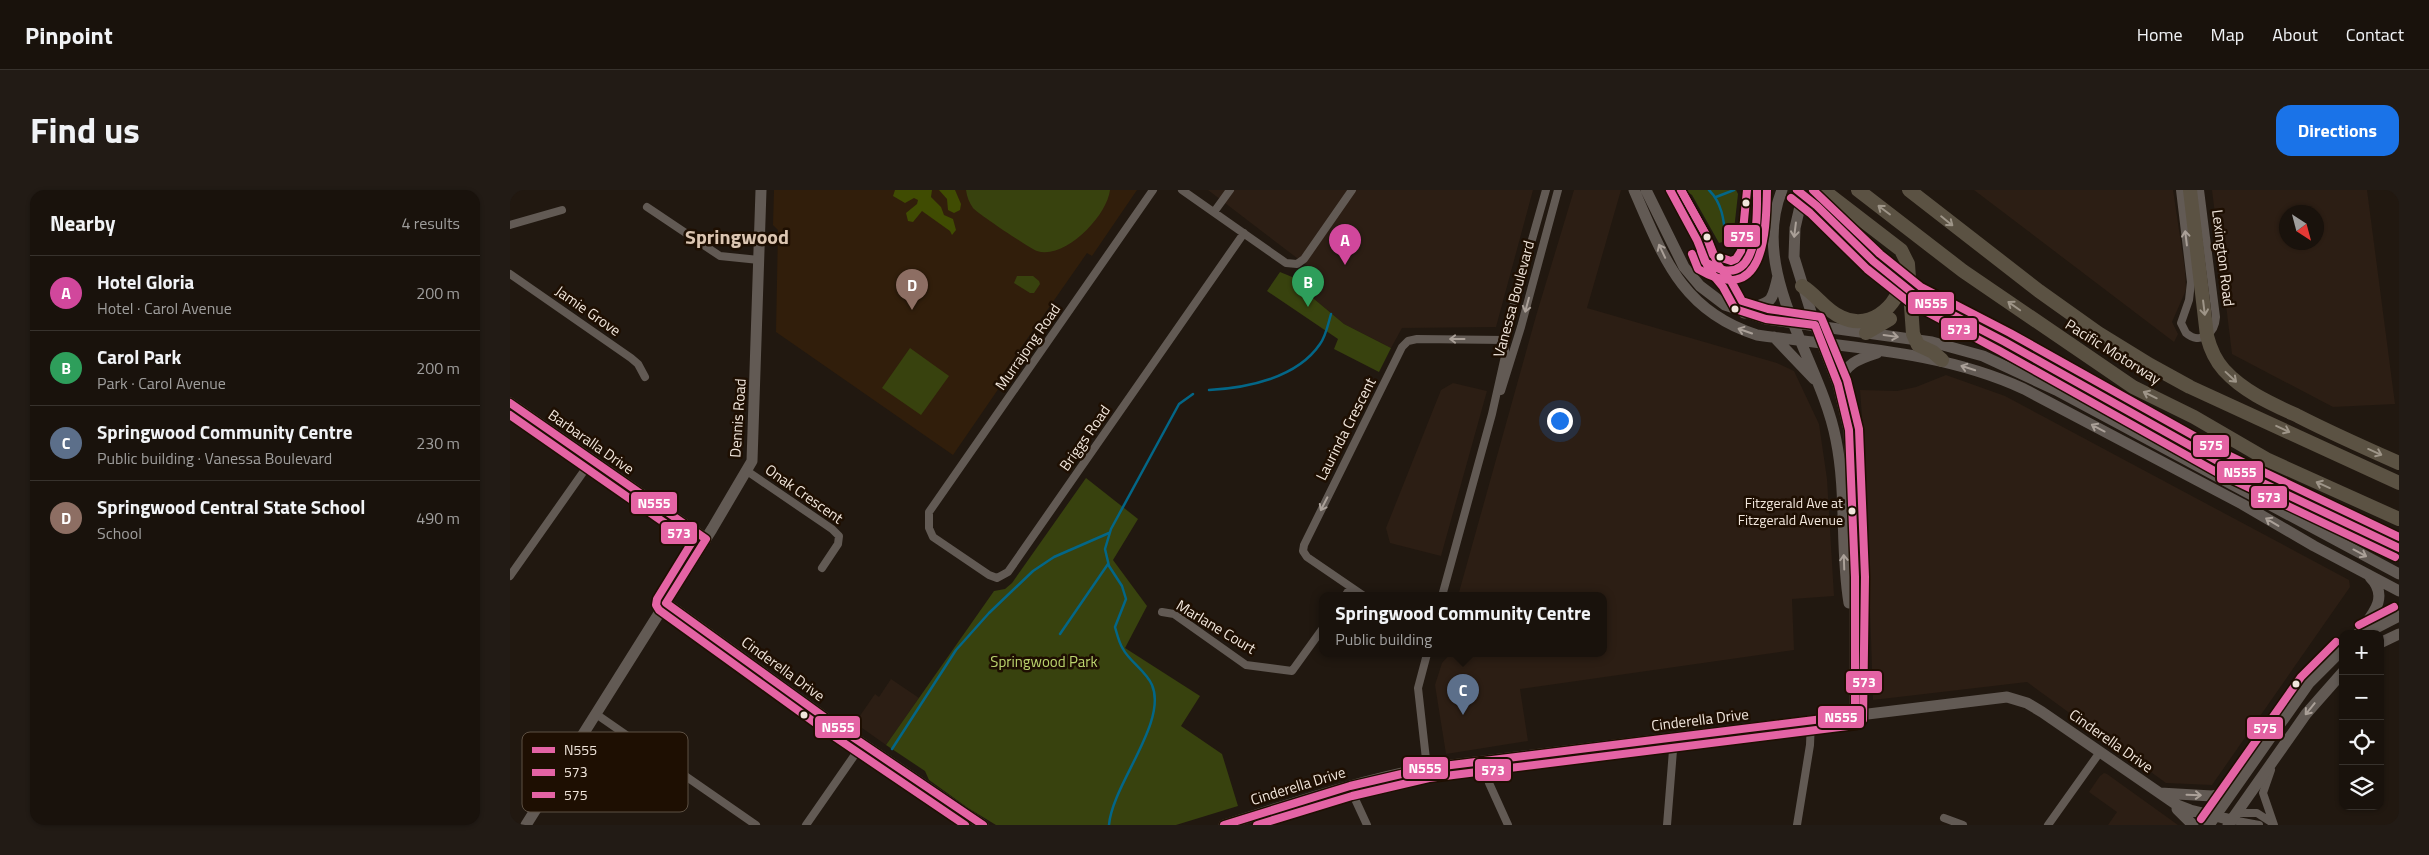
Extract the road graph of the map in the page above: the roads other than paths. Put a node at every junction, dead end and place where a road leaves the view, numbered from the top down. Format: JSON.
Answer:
{"nodes":[{"id":1,"x":761,"y":190,"type":"edge"},
{"id":2,"x":1153,"y":190,"type":"edge"},
{"id":3,"x":1182,"y":190,"type":"edge"},
{"id":4,"x":1230,"y":190,"type":"edge"},
{"id":5,"x":1352,"y":190,"type":"edge"},
{"id":6,"x":1546,"y":190,"type":"edge"},
{"id":7,"x":1558,"y":190,"type":"edge"},
{"id":8,"x":1634,"y":190,"type":"edge"},
{"id":9,"x":1646,"y":190,"type":"edge"},
{"id":10,"x":1782,"y":190,"type":"edge"},
{"id":11,"x":1823,"y":190,"type":"edge"},
{"id":12,"x":1858,"y":190,"type":"edge"},
{"id":13,"x":1909,"y":190,"type":"edge"},
{"id":14,"x":2180,"y":190,"type":"edge"},
{"id":15,"x":2190,"y":190,"type":"edge"},
{"id":16,"x":2200,"y":190,"type":"edge"},
{"id":17,"x":1801,"y":202,"type":"tunnel mouth"},
{"id":18,"x":647,"y":207,"type":"dead end"},
{"id":19,"x":562,"y":210,"type":"dead end"},
{"id":20,"x":1214,"y":212,"type":"junction"},
{"id":21,"x":1536,"y":223,"type":"junction"},
{"id":22,"x":510,"y":225,"type":"edge"},
{"id":23,"x":1548,"y":227,"type":"junction"},
{"id":24,"x":1244,"y":233,"type":"junction"},
{"id":25,"x":1882,"y":235,"type":"junction"},
{"id":26,"x":759,"y":260,"type":"junction"},
{"id":27,"x":510,"y":274,"type":"edge"},
{"id":28,"x":1778,"y":276,"type":"junction"},
{"id":29,"x":1802,"y":286,"type":"junction"},
{"id":30,"x":1910,"y":295,"type":"junction"},
{"id":31,"x":1744,"y":312,"type":"junction"},
{"id":32,"x":1795,"y":324,"type":"junction"},
{"id":33,"x":1815,"y":325,"type":"junction"},
{"id":34,"x":1866,"y":333,"type":"junction"},
{"id":35,"x":2207,"y":336,"type":"junction"},
{"id":36,"x":1774,"y":337,"type":"junction"},
{"id":37,"x":1505,"y":340,"type":"junction"},
{"id":38,"x":1800,"y":340,"type":"junction"},
{"id":39,"x":1915,"y":340,"type":"junction"},
{"id":40,"x":1822,"y":343,"type":"junction"},
{"id":41,"x":1880,"y":352,"type":"junction"},
{"id":42,"x":1942,"y":360,"type":"junction"},
{"id":43,"x":645,"y":377,"type":"dead end"},
{"id":44,"x":1816,"y":381,"type":"junction"},
{"id":45,"x":1838,"y":384,"type":"junction"},
{"id":46,"x":510,"y":403,"type":"edge"},
{"id":47,"x":1492,"y":414,"type":"junction"},
{"id":48,"x":591,"y":461,"type":"junction"},
{"id":49,"x":2399,"y":463,"type":"edge"},
{"id":50,"x":747,"y":471,"type":"junction"},
{"id":51,"x":2399,"y":483,"type":"edge"},
{"id":52,"x":2399,"y":519,"type":"edge"},
{"id":53,"x":928,"y":521,"type":"joint"},
{"id":54,"x":706,"y":539,"type":"junction"},
{"id":55,"x":822,"y":568,"type":"dead end"},
{"id":56,"x":2399,"y":574,"type":"edge"},
{"id":57,"x":510,"y":576,"type":"edge"},
{"id":58,"x":2368,"y":576,"type":"junction"},
{"id":59,"x":1351,"y":587,"type":"junction"},
{"id":60,"x":2399,"y":591,"type":"edge"},
{"id":61,"x":1348,"y":592,"type":"edge"},
{"id":62,"x":1358,"y":592,"type":"edge"},
{"id":63,"x":1443,"y":592,"type":"edge"},
{"id":64,"x":666,"y":603,"type":"junction"},
{"id":65,"x":1162,"y":612,"type":"dead end"},
{"id":66,"x":2399,"y":616,"type":"edge"},
{"id":67,"x":1853,"y":627,"type":"junction"},
{"id":68,"x":2361,"y":630,"type":"edge"},
{"id":69,"x":2372,"y":630,"type":"edge"},
{"id":70,"x":1319,"y":634,"type":"edge"},
{"id":71,"x":2399,"y":634,"type":"edge"},
{"id":72,"x":2384,"y":641,"type":"edge"},
{"id":73,"x":2339,"y":652,"type":"edge"},
{"id":74,"x":1426,"y":657,"type":"edge"},
{"id":75,"x":2340,"y":675,"type":"edge"},
{"id":76,"x":596,"y":714,"type":"junction"},
{"id":77,"x":1855,"y":715,"type":"junction"},
{"id":78,"x":1811,"y":720,"type":"junction"},
{"id":79,"x":585,"y":732,"type":"edge"},
{"id":80,"x":622,"y":732,"type":"edge"},
{"id":81,"x":1674,"y":738,"type":"junction"},
{"id":82,"x":863,"y":743,"type":"junction"},
{"id":83,"x":2100,"y":752,"type":"junction"},
{"id":84,"x":2276,"y":757,"type":"junction"},
{"id":85,"x":1484,"y":762,"type":"junction"},
{"id":86,"x":1427,"y":768,"type":"junction"},
{"id":87,"x":688,"y":778,"type":"edge"},
{"id":88,"x":1349,"y":786,"type":"junction"},
{"id":89,"x":2159,"y":792,"type":"junction"},
{"id":90,"x":2230,"y":793,"type":"junction"},
{"id":91,"x":534,"y":812,"type":"edge"},
{"id":92,"x":1944,"y":818,"type":"dead end"},
{"id":93,"x":2232,"y":819,"type":"edge"},
{"id":94,"x":2212,"y":820,"type":"edge"},
{"id":95,"x":526,"y":825,"type":"edge"},
{"id":96,"x":756,"y":825,"type":"edge"},
{"id":97,"x":806,"y":825,"type":"edge"},
{"id":98,"x":983,"y":825,"type":"edge"},
{"id":99,"x":1226,"y":825,"type":"edge"},
{"id":100,"x":1367,"y":825,"type":"edge"},
{"id":101,"x":1508,"y":825,"type":"edge"},
{"id":102,"x":1667,"y":825,"type":"edge"},
{"id":103,"x":1797,"y":825,"type":"edge"},
{"id":104,"x":1963,"y":825,"type":"edge"},
{"id":105,"x":2048,"y":825,"type":"edge"},
{"id":106,"x":2193,"y":825,"type":"edge"},
{"id":107,"x":2259,"y":825,"type":"edge"},
{"id":108,"x":2274,"y":825,"type":"edge"}],
"edges":[{"from":1,"to":26,"type":"street","name":"Dennis Road"},
{"from":2,"to":53,"type":"street","name":"Murrajong Road"},
{"from":3,"to":20,"type":"street"},
{"from":4,"to":20,"type":"street"},
{"from":5,"to":24,"type":"street"},
{"from":6,"to":21,"type":"street","name":"Vanessa Boulevard"},
{"from":7,"to":23,"type":"street","name":"Vanessa Boulevard"},
{"from":36,"to":8,"type":"street","one_way":true},
{"from":9,"to":31,"type":"street"},
{"from":10,"to":28,"type":"street"},
{"from":11,"to":25,"type":"highway"},
{"from":52,"to":12,"type":"highway","name":"Pacific Motorway","one_way":true},
{"from":13,"to":51,"type":"highway","name":"Pacific Motorway","one_way":true},
{"from":35,"to":14,"type":"street","one_way":true},
{"from":15,"to":35,"type":"highway","one_way":true},
{"from":16,"to":35,"type":"street","name":"Lexington Road"},
{"from":17,"to":29,"type":"street","one_way":true},
{"from":18,"to":26,"type":"street"},
{"from":19,"to":22,"type":"street"},
{"from":20,"to":24,"type":"street"},
{"from":21,"to":23,"type":"street"},
{"from":21,"to":37,"type":"street","name":"Vanessa Boulevard"},
{"from":23,"to":47,"type":"street","name":"Vanessa Boulevard","one_way":true},
{"from":24,"to":53,"type":"street","name":"Briggs Road"},
{"from":25,"to":29,"type":"highway"},
{"from":25,"to":30,"type":"highway"},
{"from":26,"to":50,"type":"street","name":"Dennis Road"},
{"from":27,"to":43,"type":"street","name":"Jamie Grove"},
{"from":28,"to":31,"type":"street"},
{"from":28,"to":32,"type":"street"},
{"from":29,"to":33,"type":"street"},
{"from":30,"to":34,"type":"highway"},
{"from":30,"to":39,"type":"highway"},
{"from":31,"to":32,"type":"street"},
{"from":32,"to":33,"type":"street"},
{"from":32,"to":38,"type":"street"},
{"from":33,"to":34,"type":"street"},
{"from":33,"to":40,"type":"street"},
{"from":34,"to":39,"type":"street","one_way":true},
{"from":35,"to":49,"type":"highway","one_way":true},
{"from":36,"to":38,"type":"street"},
{"from":36,"to":44,"type":"street"},
{"from":37,"to":47,"type":"street","name":"Vanessa Boulevard"},
{"from":37,"to":59,"type":"street","name":"Laurinda Crescent","one_way":true},
{"from":38,"to":40,"type":"street"},
{"from":38,"to":44,"type":"street"},
{"from":39,"to":42,"type":"highway"},
{"from":39,"to":56,"type":"street","one_way":true},
{"from":40,"to":41,"type":"street"},
{"from":40,"to":45,"type":"street"},
{"from":41,"to":42,"type":"street"},
{"from":41,"to":45,"type":"street"},
{"from":58,"to":42,"type":"street","one_way":true},
{"from":67,"to":44,"type":"street","one_way":true},
{"from":45,"to":67,"type":"street"},
{"from":46,"to":48,"type":"street","name":"Barbaralla Drive"},
{"from":47,"to":63,"type":"street","name":"Vanessa Boulevard"},
{"from":48,"to":54,"type":"street","name":"Barbaralla Drive"},
{"from":48,"to":57,"type":"street"},
{"from":50,"to":54,"type":"street","name":"Dennis Road"},
{"from":50,"to":55,"type":"street","name":"Onak Crescent"},
{"from":54,"to":64,"type":"street","name":"Dennis Road"},
{"from":58,"to":60,"type":"street"},
{"from":58,"to":68,"type":"street"},
{"from":59,"to":61,"type":"street"},
{"from":59,"to":62,"type":"street","name":"Laurinda Crescent"},
{"from":64,"to":76,"type":"street","name":"Dennis Road"},
{"from":64,"to":82,"type":"street","name":"Cinderella Drive"},
{"from":65,"to":70,"type":"street","name":"Marlane Court"},
{"from":66,"to":69,"type":"street"},
{"from":67,"to":77,"type":"street"},
{"from":71,"to":72,"type":"street"},
{"from":73,"to":90,"type":"street"},
{"from":74,"to":86,"type":"street"},
{"from":75,"to":84,"type":"street","one_way":true},
{"from":76,"to":79,"type":"street","name":"Dennis Road"},
{"from":76,"to":80,"type":"street"},
{"from":77,"to":78,"type":"street","name":"Cinderella Drive"},
{"from":77,"to":83,"type":"street","name":"Cinderella Drive"},
{"from":78,"to":81,"type":"street","name":"Cinderella Drive"},
{"from":78,"to":103,"type":"street"},
{"from":81,"to":85,"type":"street","name":"Cinderella Drive"},
{"from":81,"to":102,"type":"street"},
{"from":82,"to":97,"type":"street"},
{"from":82,"to":98,"type":"street","name":"Cinderella Drive"},
{"from":83,"to":89,"type":"street","name":"Cinderella Drive"},
{"from":83,"to":105,"type":"street"},
{"from":84,"to":93,"type":"street"},
{"from":84,"to":108,"type":"street"},
{"from":85,"to":86,"type":"street","name":"Cinderella Drive"},
{"from":85,"to":101,"type":"street"},
{"from":86,"to":88,"type":"street","name":"Cinderella Drive"},
{"from":87,"to":96,"type":"street"},
{"from":88,"to":99,"type":"street","name":"Cinderella Drive"},
{"from":88,"to":100,"type":"street"},
{"from":89,"to":90,"type":"street","one_way":true},
{"from":89,"to":94,"type":"street"},
{"from":89,"to":106,"type":"street"},
{"from":90,"to":94,"type":"street"},
{"from":91,"to":95,"type":"street","name":"Dennis Road"},
{"from":92,"to":104,"type":"street"},
{"from":93,"to":94,"type":"street"},
{"from":93,"to":107,"type":"street"},
{"from":93,"to":108,"type":"street"}]}
